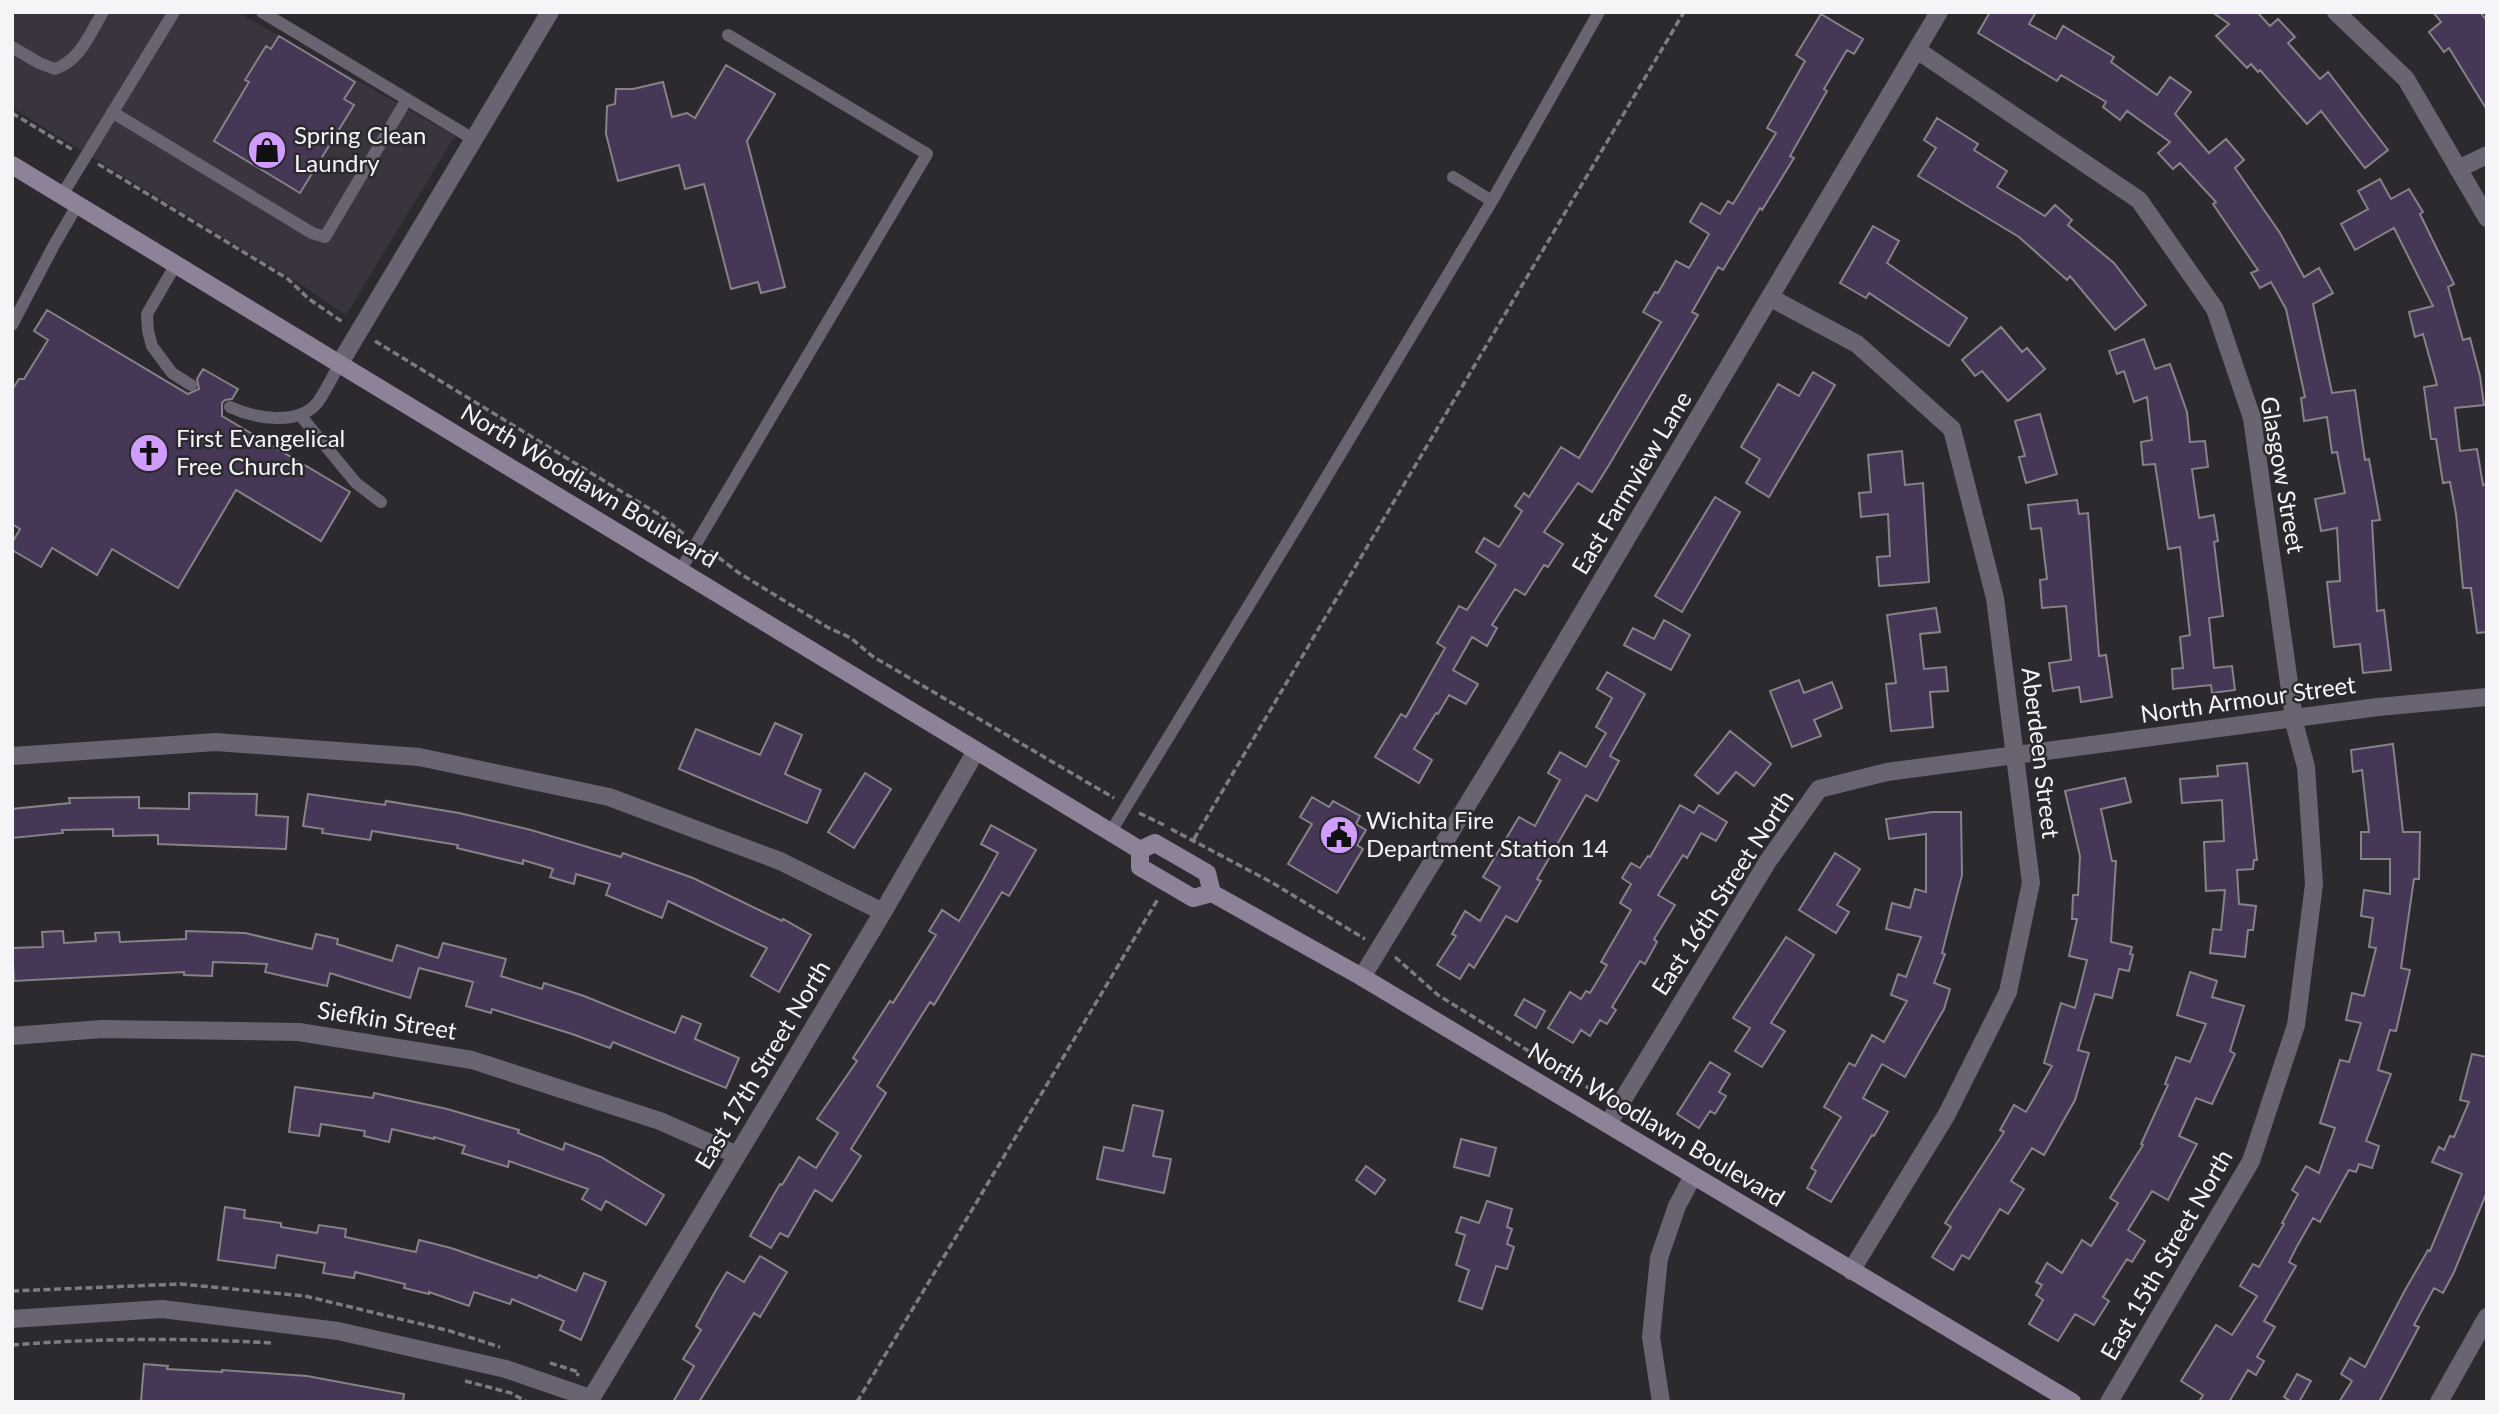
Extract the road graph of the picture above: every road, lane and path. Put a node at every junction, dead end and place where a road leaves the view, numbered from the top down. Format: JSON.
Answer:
{"nodes":[{"id":1,"x":103,"y":12,"type":"edge"},
{"id":2,"x":174,"y":12,"type":"edge"},
{"id":3,"x":262,"y":12,"type":"edge"},
{"id":4,"x":550,"y":12,"type":"edge"},
{"id":5,"x":1599,"y":12,"type":"edge"},
{"id":6,"x":1684,"y":12,"type":"edge"},
{"id":7,"x":1940,"y":12,"type":"edge"},
{"id":8,"x":2336,"y":12,"type":"edge"},
{"id":9,"x":728,"y":35,"type":"dead end"},
{"id":10,"x":12,"y":47,"type":"edge"},
{"id":11,"x":1917,"y":50,"type":"junction"},
{"id":12,"x":407,"y":99,"type":"junction"},
{"id":13,"x":112,"y":112,"type":"junction"},
{"id":14,"x":12,"y":113,"type":"edge"},
{"id":15,"x":472,"y":139,"type":"junction"},
{"id":16,"x":2487,"y":155,"type":"edge"},
{"id":17,"x":85,"y":157,"type":"junction"},
{"id":18,"x":12,"y":165,"type":"edge"},
{"id":19,"x":2458,"y":169,"type":"junction"},
{"id":20,"x":1454,"y":177,"type":"dead end"},
{"id":21,"x":70,"y":199,"type":"junction"},
{"id":22,"x":1492,"y":201,"type":"junction"},
{"id":23,"x":2487,"y":218,"type":"edge"},
{"id":24,"x":176,"y":264,"type":"junction"},
{"id":25,"x":1771,"y":298,"type":"junction"},
{"id":26,"x":330,"y":315,"type":"dead end"},
{"id":27,"x":12,"y":325,"type":"edge"},
{"id":28,"x":397,"y":355,"type":"dead end"},
{"id":29,"x":340,"y":363,"type":"junction"},
{"id":30,"x":191,"y":385,"type":"dead end"},
{"id":31,"x":230,"y":407,"type":"dead end"},
{"id":32,"x":300,"y":415,"type":"junction"},
{"id":33,"x":381,"y":502,"type":"dead end"},
{"id":34,"x":697,"y":543,"type":"junction"},
{"id":35,"x":680,"y":570,"type":"junction"},
{"id":36,"x":2487,"y":698,"type":"edge"},
{"id":37,"x":2294,"y":718,"type":"junction"},
{"id":38,"x":976,"y":751,"type":"junction"},
{"id":39,"x":12,"y":756,"type":"edge"},
{"id":40,"x":2017,"y":756,"type":"junction"},
{"id":41,"x":1126,"y":805,"type":"junction"},
{"id":42,"x":1110,"y":833,"type":"junction"},
{"id":43,"x":1194,"y":840,"type":"junction"},
{"id":44,"x":1140,"y":850,"type":"junction"},
{"id":45,"x":1212,"y":893,"type":"junction"},
{"id":46,"x":1160,"y":895,"type":"dead end"},
{"id":47,"x":883,"y":912,"type":"junction"},
{"id":48,"x":1380,"y":948,"type":"junction"},
{"id":49,"x":1362,"y":977,"type":"junction"},
{"id":50,"x":12,"y":1036,"type":"edge"},
{"id":51,"x":1618,"y":1107,"type":"junction"},
{"id":52,"x":1608,"y":1124,"type":"junction"},
{"id":53,"x":737,"y":1155,"type":"junction"},
{"id":54,"x":1693,"y":1176,"type":"junction"},
{"id":55,"x":1851,"y":1271,"type":"junction"},
{"id":56,"x":2487,"y":1317,"type":"edge"},
{"id":57,"x":12,"y":1319,"type":"edge"},
{"id":58,"x":276,"y":1343,"type":"dead end"},
{"id":59,"x":12,"y":1345,"type":"edge"},
{"id":60,"x":458,"y":1379,"type":"dead end"},
{"id":61,"x":590,"y":1400,"type":"edge"},
{"id":62,"x":527,"y":1402,"type":"edge"},
{"id":63,"x":857,"y":1402,"type":"edge"},
{"id":64,"x":1661,"y":1402,"type":"edge"},
{"id":65,"x":2072,"y":1402,"type":"edge"},
{"id":66,"x":2109,"y":1402,"type":"edge"},
{"id":67,"x":2439,"y":1402,"type":"edge"}],
"edges":[{"from":1,"to":10,"type":"lane"},
{"from":2,"to":13,"type":"lane"},
{"from":3,"to":12,"type":"lane"},
{"from":4,"to":15,"type":"street"},
{"from":5,"to":22,"type":"lane"},
{"from":6,"to":43,"type":"path"},
{"from":7,"to":11,"type":"street","name":"East Farmview Lane"},
{"from":8,"to":19,"type":"street"},
{"from":9,"to":34,"type":"lane"},
{"from":11,"to":25,"type":"street","name":"East Farmview Lane"},
{"from":11,"to":37,"type":"street","name":"Glasgow Street"},
{"from":12,"to":13,"type":"lane"},
{"from":12,"to":15,"type":"lane"},
{"from":13,"to":17,"type":"lane"},
{"from":14,"to":17,"type":"path"},
{"from":15,"to":29,"type":"street"},
{"from":16,"to":19,"type":"street"},
{"from":17,"to":21,"type":"lane"},
{"from":17,"to":26,"type":"path"},
{"from":18,"to":21,"type":"main road","name":"North Woodlawn Boulevard"},
{"from":19,"to":23,"type":"street"},
{"from":20,"to":22,"type":"lane"},
{"from":21,"to":24,"type":"main road","name":"North Woodlawn Boulevard"},
{"from":21,"to":27,"type":"lane"},
{"from":22,"to":41,"type":"lane"},
{"from":24,"to":29,"type":"main road","name":"North Woodlawn Boulevard"},
{"from":24,"to":30,"type":"lane"},
{"from":25,"to":40,"type":"street","name":"Aberdeen Street"},
{"from":25,"to":48,"type":"street","name":"East Farmview Lane"},
{"from":28,"to":34,"type":"path"},
{"from":29,"to":32,"type":"lane"},
{"from":29,"to":35,"type":"main road","name":"North Woodlawn Boulevard"},
{"from":31,"to":32,"type":"lane"},
{"from":32,"to":33,"type":"lane"},
{"from":34,"to":35,"type":"lane"},
{"from":34,"to":41,"type":"path"},
{"from":35,"to":38,"type":"main road","name":"North Woodlawn Boulevard"},
{"from":36,"to":37,"type":"street","name":"North Armour Street"},
{"from":37,"to":40,"type":"street","name":"North Armour Street"},
{"from":37,"to":66,"type":"street","name":"East 15th Street North"},
{"from":38,"to":42,"type":"main road","name":"North Woodlawn Boulevard"},
{"from":38,"to":47,"type":"street","name":"East 17th Street North"},
{"from":39,"to":47,"type":"street"},
{"from":40,"to":51,"type":"street","name":"East 16th Street North"},
{"from":40,"to":55,"type":"street","name":"Aberdeen Street"},
{"from":41,"to":42,"type":"lane"},
{"from":41,"to":43,"type":"path"},
{"from":42,"to":44,"type":"main road","name":"North Woodlawn Boulevard"},
{"from":43,"to":48,"type":"path"},
{"from":44,"to":45,"type":"main road","name":"North Woodlawn Boulevard"},
{"from":44,"to":45,"type":"main road","name":"North Woodlawn Boulevard"},
{"from":45,"to":49,"type":"main road","name":"North Woodlawn Boulevard"},
{"from":46,"to":63,"type":"path"},
{"from":47,"to":53,"type":"street","name":"East 17th Street North"},
{"from":48,"to":49,"type":"street","name":"East Farmview Lane"},
{"from":48,"to":51,"type":"path"},
{"from":49,"to":52,"type":"main road","name":"North Woodlawn Boulevard"},
{"from":50,"to":53,"type":"street","name":"Siefkin Street"},
{"from":51,"to":52,"type":"street","name":"East 16th Street North"},
{"from":52,"to":54,"type":"main road","name":"North Woodlawn Boulevard"},
{"from":53,"to":61,"type":"street","name":"East 17th Street North"},
{"from":54,"to":55,"type":"main road","name":"North Woodlawn Boulevard"},
{"from":54,"to":64,"type":"street"},
{"from":55,"to":65,"type":"main road","name":"North Woodlawn Boulevard"},
{"from":56,"to":67,"type":"street"},
{"from":57,"to":61,"type":"street"},
{"from":58,"to":59,"type":"path"},
{"from":60,"to":62,"type":"path"}]}
